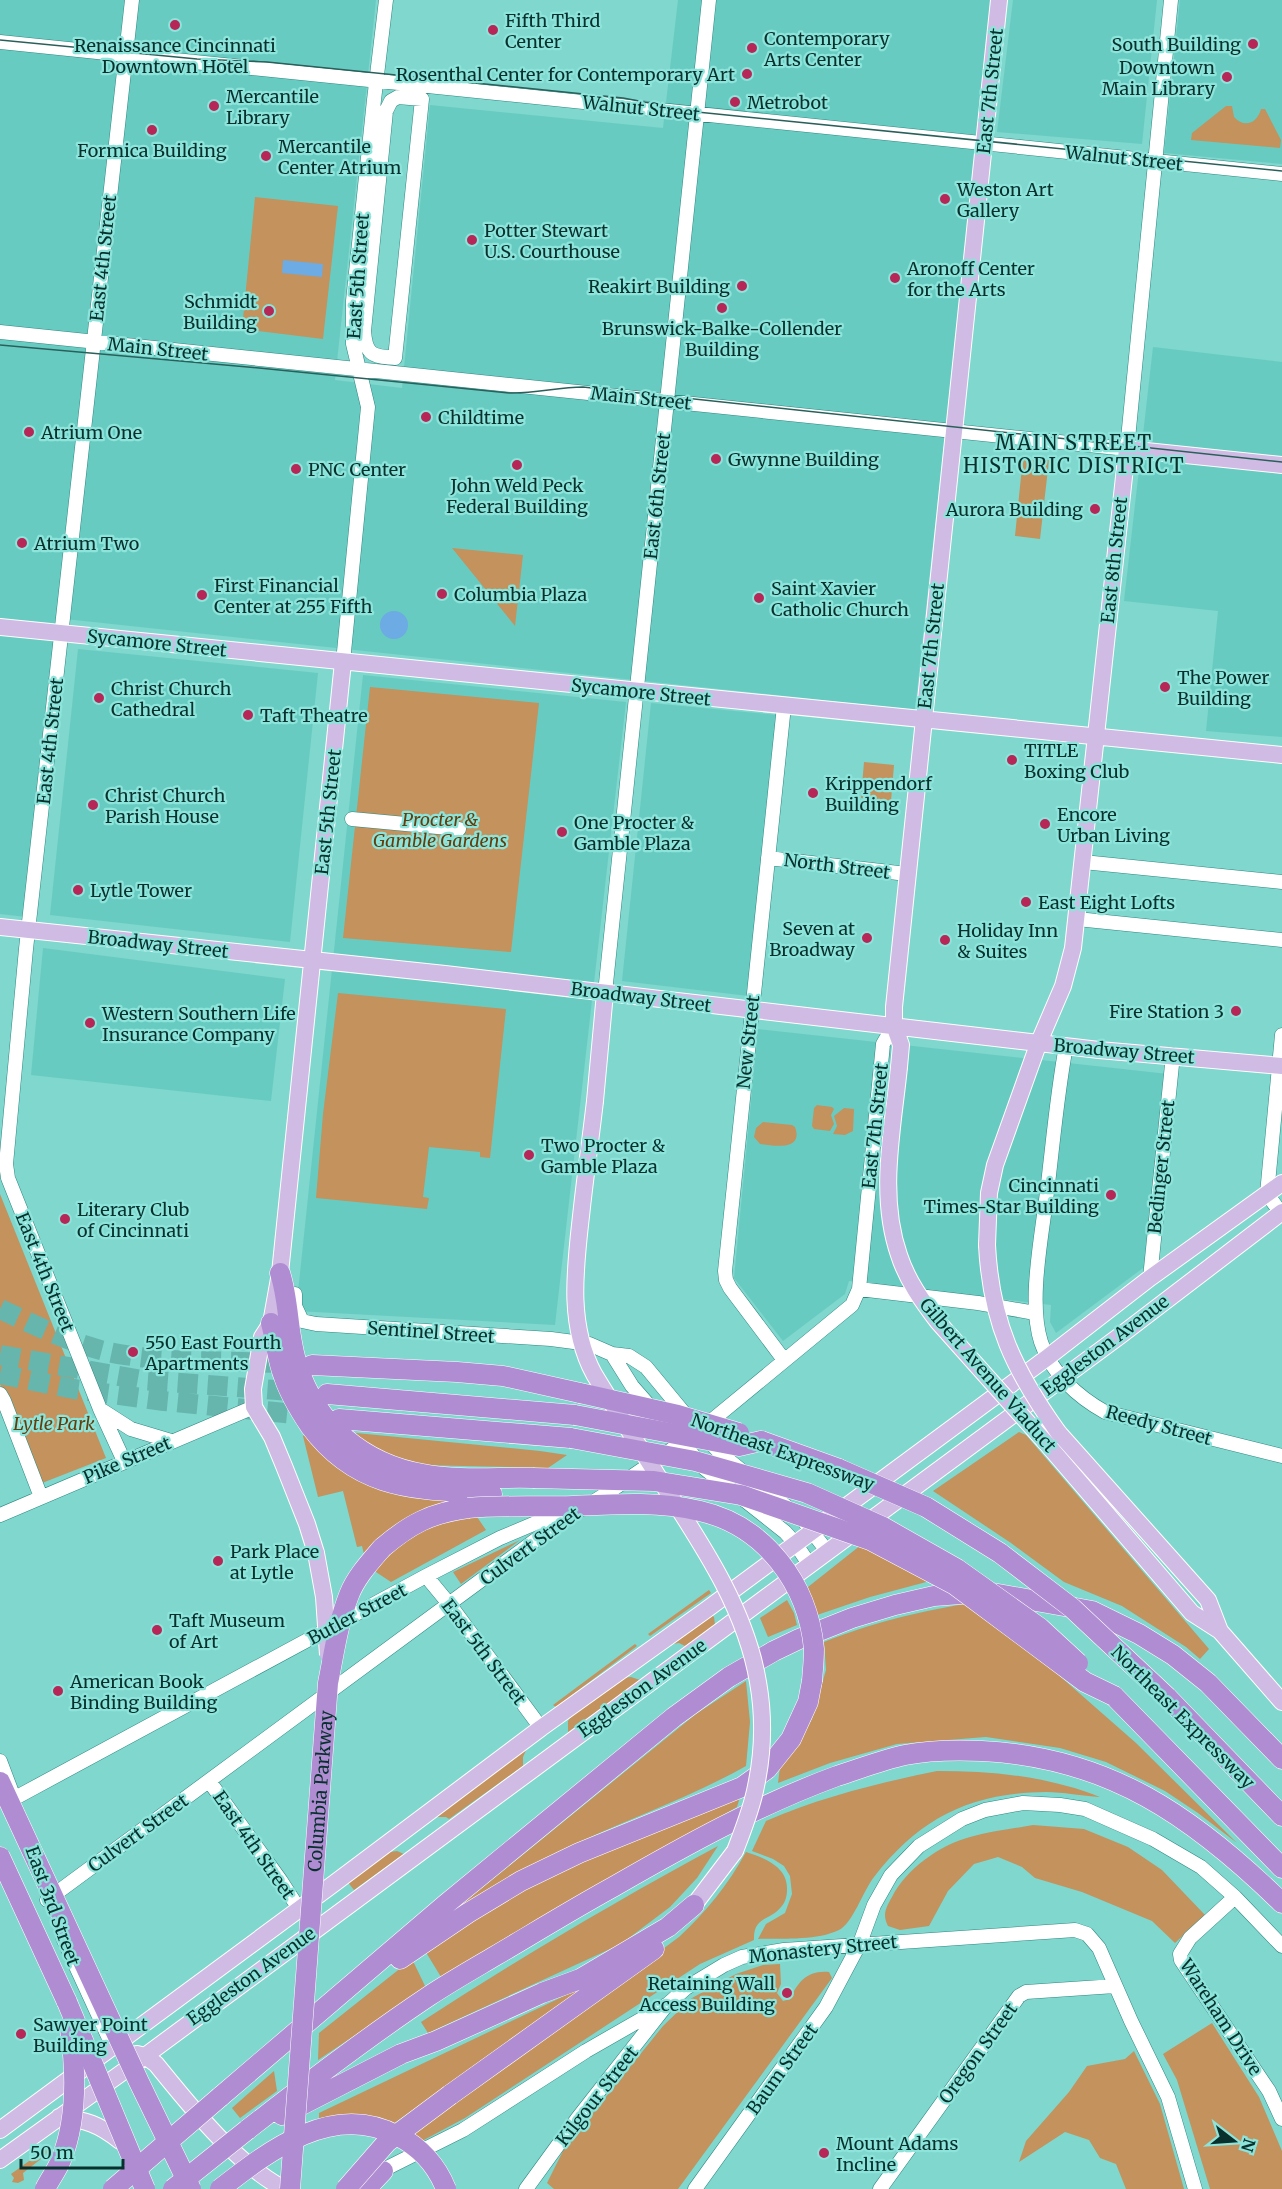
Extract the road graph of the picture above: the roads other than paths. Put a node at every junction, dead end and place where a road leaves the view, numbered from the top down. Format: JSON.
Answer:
{"nodes":[{"id":1,"x":132,"y":0,"type":"edge"},
{"id":2,"x":386,"y":0,"type":"edge"},
{"id":3,"x":709,"y":0,"type":"edge"},
{"id":4,"x":999,"y":0,"type":"edge"},
{"id":5,"x":1172,"y":0,"type":"edge"},
{"id":6,"x":0,"y":42,"type":"edge"},
{"id":7,"x":126,"y":55,"type":"junction"},
{"id":8,"x":377,"y":81,"type":"junction"},
{"id":9,"x":697,"y":114,"type":"junction"},
{"id":10,"x":984,"y":144,"type":"junction"},
{"id":11,"x":1155,"y":161,"type":"junction"},
{"id":12,"x":1282,"y":174,"type":"edge"},
{"id":13,"x":364,"y":331,"type":"joint"},
{"id":14,"x":0,"y":332,"type":"edge"},
{"id":15,"x":94,"y":342,"type":"junction"},
{"id":16,"x":359,"y":370,"type":"junction"},
{"id":17,"x":667,"y":401,"type":"junction"},
{"id":18,"x":954,"y":431,"type":"junction"},
{"id":19,"x":1127,"y":449,"type":"junction"},
{"id":20,"x":1282,"y":465,"type":"edge"},
{"id":21,"x":0,"y":627,"type":"edge"},
{"id":22,"x":62,"y":633,"type":"junction"},
{"id":23,"x":343,"y":662,"type":"junction"},
{"id":24,"x":636,"y":691,"type":"junction"},
{"id":25,"x":784,"y":706,"type":"junction"},
{"id":26,"x":923,"y":720,"type":"junction"},
{"id":27,"x":1096,"y":738,"type":"junction"},
{"id":28,"x":1282,"y":755,"type":"edge"},
{"id":29,"x":352,"y":819,"type":"dead end"},
{"id":30,"x":459,"y":829,"type":"dead end"},
{"id":31,"x":768,"y":858,"type":"junction"},
{"id":32,"x":1083,"y":862,"type":"junction"},
{"id":33,"x":907,"y":874,"type":"junction"},
{"id":34,"x":1282,"y":882,"type":"edge"},
{"id":35,"x":1077,"y":919,"type":"junction"},
{"id":36,"x":0,"y":927,"type":"edge"},
{"id":37,"x":29,"y":930,"type":"junction"},
{"id":38,"x":1282,"y":940,"type":"edge"},
{"id":39,"x":312,"y":961,"type":"junction"},
{"id":40,"x":605,"y":993,"type":"junction"},
{"id":41,"x":752,"y":1010,"type":"junction"},
{"id":42,"x":894,"y":1025,"type":"junction"},
{"id":43,"x":1282,"y":1035,"type":"edge"},
{"id":44,"x":1039,"y":1042,"type":"junction"},
{"id":45,"x":1066,"y":1046,"type":"junction"},
{"id":46,"x":1173,"y":1055,"type":"junction"},
{"id":47,"x":1280,"y":1065,"type":"edge"},
{"id":48,"x":3,"y":1164,"type":"edge"},
{"id":49,"x":1282,"y":1183,"type":"edge"},
{"id":50,"x":1267,"y":1194,"type":"junction"},
{"id":51,"x":1282,"y":1213,"type":"edge"},
{"id":52,"x":280,"y":1273,"type":"junction"},
{"id":53,"x":1150,"y":1278,"type":"junction"},
{"id":54,"x":860,"y":1289,"type":"junction"},
{"id":55,"x":1035,"y":1313,"type":"junction"},
{"id":56,"x":271,"y":1323,"type":"junction"},
{"id":57,"x":612,"y":1354,"type":"junction"},
{"id":58,"x":1048,"y":1357,"type":"junction"},
{"id":59,"x":784,"y":1360,"type":"junction"},
{"id":60,"x":312,"y":1365,"type":"tunnel mouth"},
{"id":61,"x":1062,"y":1377,"type":"junction"},
{"id":62,"x":0,"y":1394,"type":"edge"},
{"id":63,"x":327,"y":1394,"type":"dead end"},
{"id":64,"x":254,"y":1407,"type":"junction"},
{"id":65,"x":100,"y":1409,"type":"junction"},
{"id":66,"x":339,"y":1419,"type":"dead end"},
{"id":67,"x":699,"y":1431,"type":"junction"},
{"id":68,"x":1052,"y":1438,"type":"junction"},
{"id":69,"x":171,"y":1441,"type":"junction"},
{"id":70,"x":761,"y":1441,"type":"junction"},
{"id":71,"x":682,"y":1442,"type":"junction"},
{"id":72,"x":1282,"y":1456,"type":"edge"},
{"id":73,"x":124,"y":1461,"type":"junction"},
{"id":74,"x":41,"y":1497,"type":"junction"},
{"id":75,"x":606,"y":1498,"type":"junction"},
{"id":76,"x":0,"y":1515,"type":"edge"},
{"id":77,"x":812,"y":1531,"type":"junction"},
{"id":78,"x":795,"y":1544,"type":"junction"},
{"id":79,"x":827,"y":1551,"type":"junction"},
{"id":80,"x":809,"y":1564,"type":"junction"},
{"id":81,"x":426,"y":1576,"type":"junction"},
{"id":82,"x":450,"y":1605,"type":"junction"},
{"id":83,"x":328,"y":1683,"type":"junction"},
{"id":84,"x":1114,"y":1696,"type":"junction"},
{"id":85,"x":1282,"y":1702,"type":"edge"},
{"id":86,"x":541,"y":1728,"type":"junction"},
{"id":87,"x":1282,"y":1759,"type":"edge"},
{"id":88,"x":0,"y":1761,"type":"edge"},
{"id":89,"x":209,"y":1781,"type":"junction"},
{"id":90,"x":0,"y":1782,"type":"edge"},
{"id":91,"x":15,"y":1798,"type":"junction"},
{"id":92,"x":1282,"y":1816,"type":"edge"},
{"id":93,"x":0,"y":1857,"type":"edge"},
{"id":94,"x":1282,"y":1868,"type":"edge"},
{"id":95,"x":1235,"y":1897,"type":"junction"},
{"id":96,"x":47,"y":1900,"type":"junction"},
{"id":97,"x":1282,"y":1903,"type":"edge"},
{"id":98,"x":694,"y":1905,"type":"junction"},
{"id":99,"x":299,"y":1910,"type":"junction"},
{"id":100,"x":860,"y":1943,"type":"junction"},
{"id":101,"x":1282,"y":1946,"type":"edge"},
{"id":102,"x":1116,"y":1986,"type":"junction"},
{"id":103,"x":67,"y":2002,"type":"junction"},
{"id":104,"x":668,"y":2004,"type":"junction"},
{"id":105,"x":286,"y":2041,"type":"junction"},
{"id":106,"x":112,"y":2047,"type":"junction"},
{"id":107,"x":144,"y":2056,"type":"junction"},
{"id":108,"x":111,"y":2080,"type":"junction"},
{"id":109,"x":58,"y":2117,"type":"junction"},
{"id":110,"x":1282,"y":2119,"type":"edge"},
{"id":111,"x":0,"y":2130,"type":"edge"},
{"id":112,"x":247,"y":2130,"type":"junction"},
{"id":113,"x":120,"y":2141,"type":"junction"},
{"id":114,"x":0,"y":2160,"type":"edge"},
{"id":115,"x":383,"y":2171,"type":"junction"},
{"id":116,"x":45,"y":2189,"type":"edge"},
{"id":117,"x":113,"y":2189,"type":"edge"},
{"id":118,"x":131,"y":2189,"type":"edge"},
{"id":119,"x":145,"y":2189,"type":"edge"},
{"id":120,"x":173,"y":2189,"type":"edge"},
{"id":121,"x":191,"y":2189,"type":"edge"},
{"id":122,"x":220,"y":2189,"type":"edge"},
{"id":123,"x":284,"y":2189,"type":"edge"},
{"id":124,"x":290,"y":2189,"type":"edge"},
{"id":125,"x":341,"y":2189,"type":"edge"},
{"id":126,"x":346,"y":2189,"type":"edge"},
{"id":127,"x":366,"y":2189,"type":"edge"},
{"id":128,"x":446,"y":2189,"type":"edge"},
{"id":129,"x":526,"y":2189,"type":"edge"},
{"id":130,"x":695,"y":2189,"type":"edge"},
{"id":131,"x":880,"y":2189,"type":"edge"},
{"id":132,"x":1195,"y":2189,"type":"edge"}],
"edges":[{"from":1,"to":7,"type":"street","name":"East 4th Street"},
{"from":2,"to":8,"type":"street","name":"East 5th Street"},
{"from":3,"to":9,"type":"street","name":"East 6th Street"},
{"from":4,"to":10,"type":"main road","name":"East 7th Street"},
{"from":5,"to":11,"type":"street","name":"East 8th Street"},
{"from":6,"to":7,"type":"street","name":"Walnut Street"},
{"from":7,"to":8,"type":"street","name":"Walnut Street"},
{"from":7,"to":15,"type":"street","name":"East 4th Street"},
{"from":8,"to":9,"type":"street","name":"Walnut Street"},
{"from":8,"to":16,"type":"street","name":"East 5th Street"},
{"from":9,"to":10,"type":"street","name":"Walnut Street"},
{"from":9,"to":17,"type":"street","name":"East 6th Street"},
{"from":10,"to":11,"type":"street","name":"Walnut Street"},
{"from":10,"to":18,"type":"main road","name":"East 7th Street"},
{"from":11,"to":12,"type":"street","name":"Walnut Street"},
{"from":11,"to":19,"type":"street","name":"East 8th Street"},
{"from":13,"to":13,"type":"street"},
{"from":14,"to":15,"type":"street","name":"Main Street"},
{"from":15,"to":16,"type":"street","name":"Main Street"},
{"from":15,"to":22,"type":"street","name":"East 4th Street"},
{"from":16,"to":17,"type":"street","name":"Main Street"},
{"from":16,"to":23,"type":"street","name":"East 5th Street"},
{"from":17,"to":18,"type":"street","name":"Main Street"},
{"from":17,"to":24,"type":"street","name":"East 6th Street"},
{"from":18,"to":19,"type":"street","name":"Main Street"},
{"from":18,"to":26,"type":"main road","name":"East 7th Street"},
{"from":19,"to":20,"type":"main road","name":"Main Street"},
{"from":19,"to":27,"type":"main road","name":"East 8th Street"},
{"from":21,"to":22,"type":"main road","name":"Sycamore Street"},
{"from":22,"to":23,"type":"main road","name":"Sycamore Street"},
{"from":22,"to":37,"type":"street","name":"East 4th Street"},
{"from":23,"to":24,"type":"main road","name":"Sycamore Street"},
{"from":23,"to":39,"type":"main road","name":"East 5th Street"},
{"from":24,"to":25,"type":"main road","name":"Sycamore Street"},
{"from":24,"to":40,"type":"street","name":"East 6th Street"},
{"from":25,"to":26,"type":"main road","name":"Sycamore Street"},
{"from":25,"to":31,"type":"street","name":"New Street"},
{"from":26,"to":27,"type":"main road","name":"Sycamore Street"},
{"from":26,"to":33,"type":"main road","name":"East 7th Street"},
{"from":27,"to":28,"type":"main road","name":"Sycamore Street"},
{"from":27,"to":32,"type":"main road","name":"East 8th Street"},
{"from":29,"to":30,"type":"street"},
{"from":31,"to":33,"type":"street","name":"North Street"},
{"from":31,"to":41,"type":"street","name":"New Street"},
{"from":32,"to":34,"type":"street"},
{"from":32,"to":35,"type":"main road","name":"East 8th Street"},
{"from":33,"to":42,"type":"main road","name":"East 7th Street"},
{"from":35,"to":38,"type":"street"},
{"from":35,"to":44,"type":"main road","name":"East 8th Street"},
{"from":36,"to":37,"type":"main road","name":"Broadway Street"},
{"from":37,"to":39,"type":"main road","name":"Broadway Street"},
{"from":37,"to":48,"type":"street","name":"East 4th Street"},
{"from":39,"to":40,"type":"main road","name":"Broadway Street"},
{"from":39,"to":52,"type":"main road","name":"East 5th Street"},
{"from":40,"to":41,"type":"main road","name":"Broadway Street"},
{"from":40,"to":98,"type":"main road","bridge":true},
{"from":41,"to":42,"type":"main road","name":"Broadway Street"},
{"from":41,"to":59,"type":"street","name":"New Street"},
{"from":42,"to":44,"type":"main road","name":"Broadway Street"},
{"from":42,"to":54,"type":"street","name":"East 7th Street"},
{"from":42,"to":68,"type":"main road","name":"Gilbert Avenue Viaduct","bridge":true},
{"from":43,"to":47,"type":"street"},
{"from":44,"to":45,"type":"main road","name":"Broadway Street"},
{"from":44,"to":68,"type":"main road","name":"Gilbert Avenue Viaduct","bridge":true},
{"from":45,"to":46,"type":"main road","name":"Broadway Street"},
{"from":45,"to":55,"type":"street","name":"Reedy Street"},
{"from":46,"to":47,"type":"main road","name":"Broadway Street"},
{"from":46,"to":53,"type":"street","name":"Bedinger Street"},
{"from":47,"to":50,"type":"street"},
{"from":48,"to":65,"type":"street","name":"East 4th Street"},
{"from":49,"to":50,"type":"main road","name":"Eggleston Avenue"},
{"from":50,"to":51,"type":"street"},
{"from":50,"to":53,"type":"main road","name":"Eggleston Avenue"},
{"from":51,"to":61,"type":"main road","name":"Eggleston Avenue"},
{"from":52,"to":56,"type":"main road","name":"East 5th Street"},
{"from":52,"to":57,"type":"street","name":"Sentinel Street"},
{"from":52,"to":84,"type":"highway","bridge":true},
{"from":53,"to":58,"type":"main road","name":"Eggleston Avenue"},
{"from":54,"to":55,"type":"street"},
{"from":54,"to":59,"type":"street","name":"Culvert Street"},
{"from":55,"to":58,"type":"street","name":"Reedy Street"},
{"from":56,"to":64,"type":"main road","name":"East 5th Street"},
{"from":56,"to":75,"type":"highway","bridge":true},
{"from":57,"to":67,"type":"street","name":"Sentinel Street"},
{"from":57,"to":71,"type":"street"},
{"from":58,"to":61,"type":"street","name":"Reedy Street"},
{"from":58,"to":77,"type":"main road","name":"Eggleston Avenue"},
{"from":59,"to":67,"type":"street","name":"Culvert Street"},
{"from":60,"to":70,"type":"highway","name":"Northeast Expressway","bridge":true},
{"from":61,"to":72,"type":"street","name":"Reedy Street"},
{"from":61,"to":79,"type":"main road","name":"Eggleston Avenue"},
{"from":62,"to":74,"type":"street"},
{"from":63,"to":70,"type":"highway","bridge":true},
{"from":64,"to":69,"type":"street","name":"Pike Street"},
{"from":64,"to":83,"type":"main road","name":"Columbia Parkway","bridge":true},
{"from":65,"to":69,"type":"street"},
{"from":65,"to":73,"type":"street","name":"East 4th Street"},
{"from":66,"to":84,"type":"highway","name":"Northeast Expressway","bridge":true},
{"from":67,"to":71,"type":"street","name":"Culvert Street"},
{"from":67,"to":77,"type":"street","name":"Sentinel Street"},
{"from":68,"to":85,"type":"main road","name":"Gilbert Avenue Viaduct"},
{"from":69,"to":73,"type":"street","name":"Pike Street"},
{"from":70,"to":92,"type":"highway","name":"Northeast Expressway","bridge":true},
{"from":71,"to":75,"type":"street","name":"Culvert Street"},
{"from":71,"to":78,"type":"street"},
{"from":73,"to":74,"type":"street","name":"Pike Street"},
{"from":74,"to":76,"type":"street","name":"Pike Street"},
{"from":75,"to":81,"type":"street","name":"Butler Street"},
{"from":75,"to":82,"type":"street","name":"Culvert Street"},
{"from":75,"to":83,"type":"highway","bridge":true},
{"from":75,"to":105,"type":"highway","bridge":true},
{"from":77,"to":78,"type":"main road","name":"Eggleston Avenue"},
{"from":77,"to":79,"type":"street","name":"Sentinel Street"},
{"from":78,"to":80,"type":"street"},
{"from":78,"to":86,"type":"main road","name":"Eggleston Avenue"},
{"from":79,"to":80,"type":"main road","name":"Eggleston Avenue"},
{"from":80,"to":107,"type":"main road","name":"Eggleston Avenue"},
{"from":81,"to":82,"type":"street","name":"East 5th Street"},
{"from":81,"to":91,"type":"street","name":"Butler Street"},
{"from":82,"to":86,"type":"street","name":"East 5th Street"},
{"from":82,"to":89,"type":"street","name":"Culvert Street"},
{"from":83,"to":124,"type":"highway","name":"Columbia Parkway","bridge":true},
{"from":84,"to":94,"type":"highway","name":"Northeast Expressway"},
{"from":86,"to":99,"type":"main road","name":"Eggleston Avenue"},
{"from":87,"to":105,"type":"highway"},
{"from":88,"to":91,"type":"street","name":"East 3rd Street"},
{"from":89,"to":96,"type":"street","name":"Culvert Street"},
{"from":89,"to":99,"type":"street","name":"East 4th Street"},
{"from":90,"to":121,"type":"highway","bridge":true},
{"from":91,"to":96,"type":"street","name":"East 3rd Street"},
{"from":93,"to":103,"type":"highway"},
{"from":95,"to":100,"type":"street","name":"Baum Street"},
{"from":95,"to":101,"type":"street","name":"Baum Street"},
{"from":95,"to":110,"type":"street","name":"Wareham Drive"},
{"from":96,"to":106,"type":"street","name":"East 3rd Street"},
{"from":97,"to":112,"type":"highway"},
{"from":98,"to":112,"type":"highway"},
{"from":98,"to":126,"type":"highway","bridge":true},
{"from":99,"to":106,"type":"main road","name":"Eggleston Avenue"},
{"from":100,"to":102,"type":"street","name":"Monastery Street"},
{"from":100,"to":104,"type":"street","name":"Monastery Street"},
{"from":100,"to":130,"type":"street","name":"Baum Street"},
{"from":102,"to":131,"type":"street","name":"Oregon Street"},
{"from":102,"to":132,"type":"street","name":"Monastery Street"},
{"from":103,"to":116,"type":"highway","bridge":true},
{"from":103,"to":119,"type":"highway","bridge":true},
{"from":104,"to":115,"type":"street","name":"Monastery Street"},
{"from":104,"to":129,"type":"street","name":"Kilgour Street"},
{"from":105,"to":117,"type":"highway","bridge":true},
{"from":106,"to":107,"type":"main road"},
{"from":106,"to":108,"type":"main road","name":"East 3rd Street"},
{"from":106,"to":111,"type":"main road","name":"Eggleston Avenue"},
{"from":107,"to":108,"type":"main road","name":"Eggleston Avenue"},
{"from":107,"to":123,"type":"main road"},
{"from":108,"to":109,"type":"main road","name":"Eggleston Avenue"},
{"from":108,"to":113,"type":"main road","name":"East 3rd Street"},
{"from":109,"to":113,"type":"main road"},
{"from":109,"to":114,"type":"main road","name":"Eggleston Avenue"},
{"from":112,"to":120,"type":"highway","bridge":true},
{"from":113,"to":118,"type":"main road","name":"East 3rd Street"},
{"from":115,"to":125,"type":"street","name":"Monastery Street"},
{"from":115,"to":127,"type":"highway"},
{"from":122,"to":128,"type":"highway","bridge":true}]}
